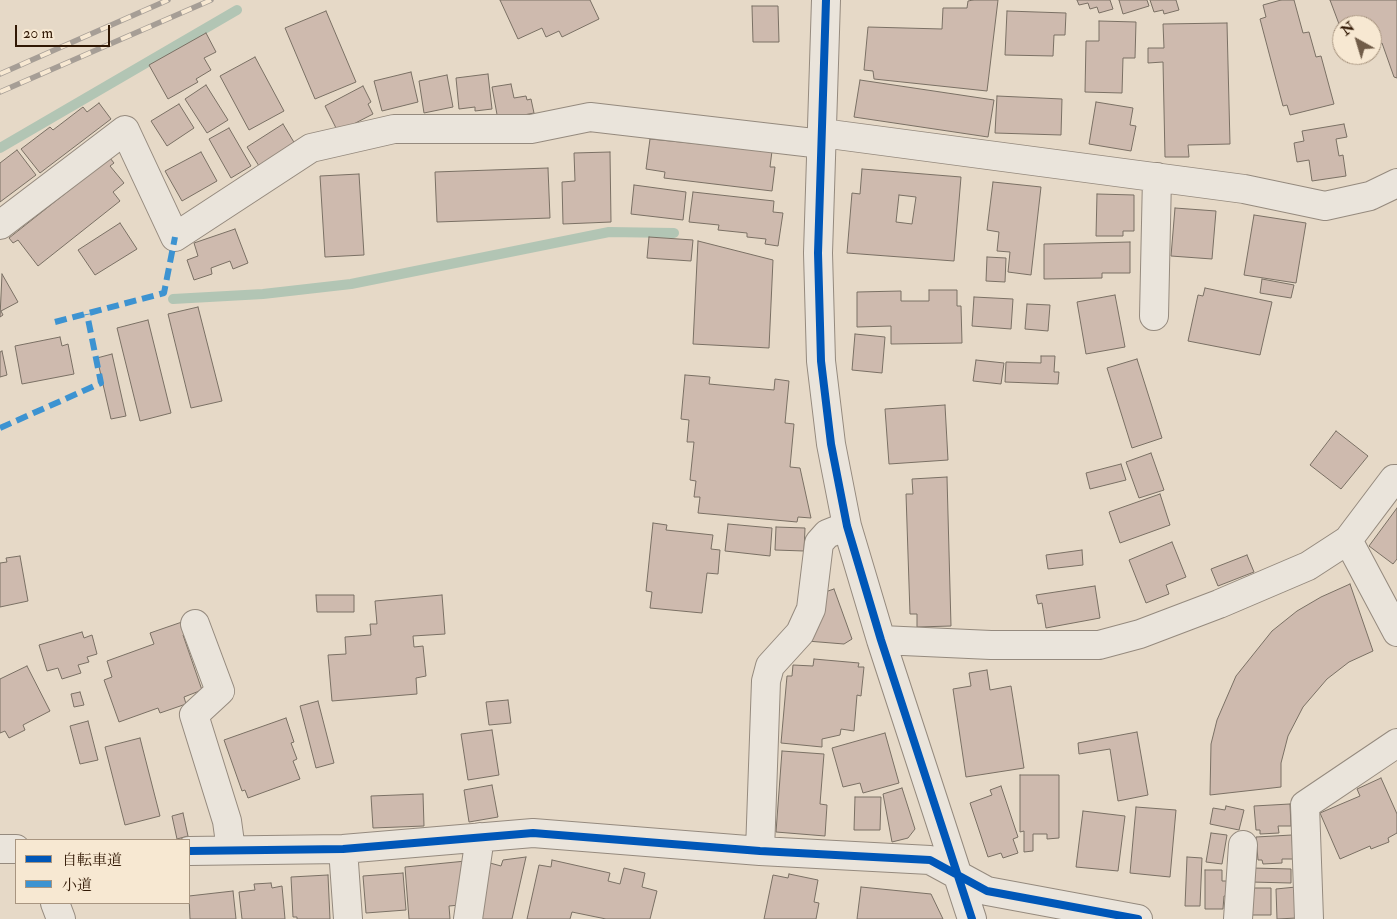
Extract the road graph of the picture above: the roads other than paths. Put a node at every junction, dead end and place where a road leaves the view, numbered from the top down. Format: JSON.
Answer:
{"nodes":[{"id":1,"x":826,"y":0,"type":"edge"},
{"id":2,"x":822,"y":138,"type":"junction"},
{"id":3,"x":1158,"y":177,"type":"junction"},
{"id":4,"x":1397,"y":183,"type":"edge"},
{"id":5,"x":0,"y":225,"type":"edge"},
{"id":6,"x":1154,"y":316,"type":"dead end"},
{"id":7,"x":1397,"y":479,"type":"edge"},
{"id":8,"x":847,"y":526,"type":"junction"},
{"id":9,"x":1348,"y":540,"type":"junction"},
{"id":10,"x":195,"y":624,"type":"dead end"},
{"id":11,"x":1397,"y":632,"type":"edge"},
{"id":12,"x":881,"y":640,"type":"junction"},
{"id":13,"x":1397,"y":743,"type":"edge"},
{"id":14,"x":480,"y":838,"type":"junction"},
{"id":15,"x":1243,"y":845,"type":"dead end"},
{"id":16,"x":0,"y":849,"type":"edge"},
{"id":17,"x":343,"y":849,"type":"junction"},
{"id":18,"x":15,"y":850,"type":"edge"},
{"id":19,"x":231,"y":850,"type":"junction"},
{"id":20,"x":190,"y":851,"type":"edge"},
{"id":21,"x":760,"y":851,"type":"junction"},
{"id":22,"x":956,"y":872,"type":"junction"},
{"id":23,"x":55,"y":904,"type":"edge"},
{"id":24,"x":61,"y":919,"type":"edge"},
{"id":25,"x":348,"y":919,"type":"edge"},
{"id":26,"x":468,"y":919,"type":"edge"},
{"id":27,"x":972,"y":919,"type":"edge"},
{"id":28,"x":1138,"y":919,"type":"edge"},
{"id":29,"x":1238,"y":919,"type":"edge"},
{"id":30,"x":1309,"y":919,"type":"edge"}],
"edges":[{"from":1,"to":2,"type":"street"},
{"from":2,"to":3,"type":"street"},
{"from":2,"to":5,"type":"street"},
{"from":2,"to":8,"type":"street"},
{"from":3,"to":4,"type":"street"},
{"from":3,"to":6,"type":"street"},
{"from":7,"to":9,"type":"street"},
{"from":8,"to":12,"type":"street"},
{"from":8,"to":21,"type":"street"},
{"from":9,"to":11,"type":"street"},
{"from":9,"to":12,"type":"street"},
{"from":10,"to":19,"type":"street"},
{"from":12,"to":22,"type":"street"},
{"from":13,"to":30,"type":"street"},
{"from":14,"to":17,"type":"street"},
{"from":14,"to":21,"type":"street"},
{"from":14,"to":26,"type":"street"},
{"from":15,"to":29,"type":"street"},
{"from":16,"to":18,"type":"street"},
{"from":17,"to":19,"type":"street"},
{"from":17,"to":25,"type":"street"},
{"from":19,"to":20,"type":"street"},
{"from":21,"to":22,"type":"street"},
{"from":22,"to":27,"type":"street"},
{"from":22,"to":28,"type":"street"},
{"from":23,"to":24,"type":"street"}]}
